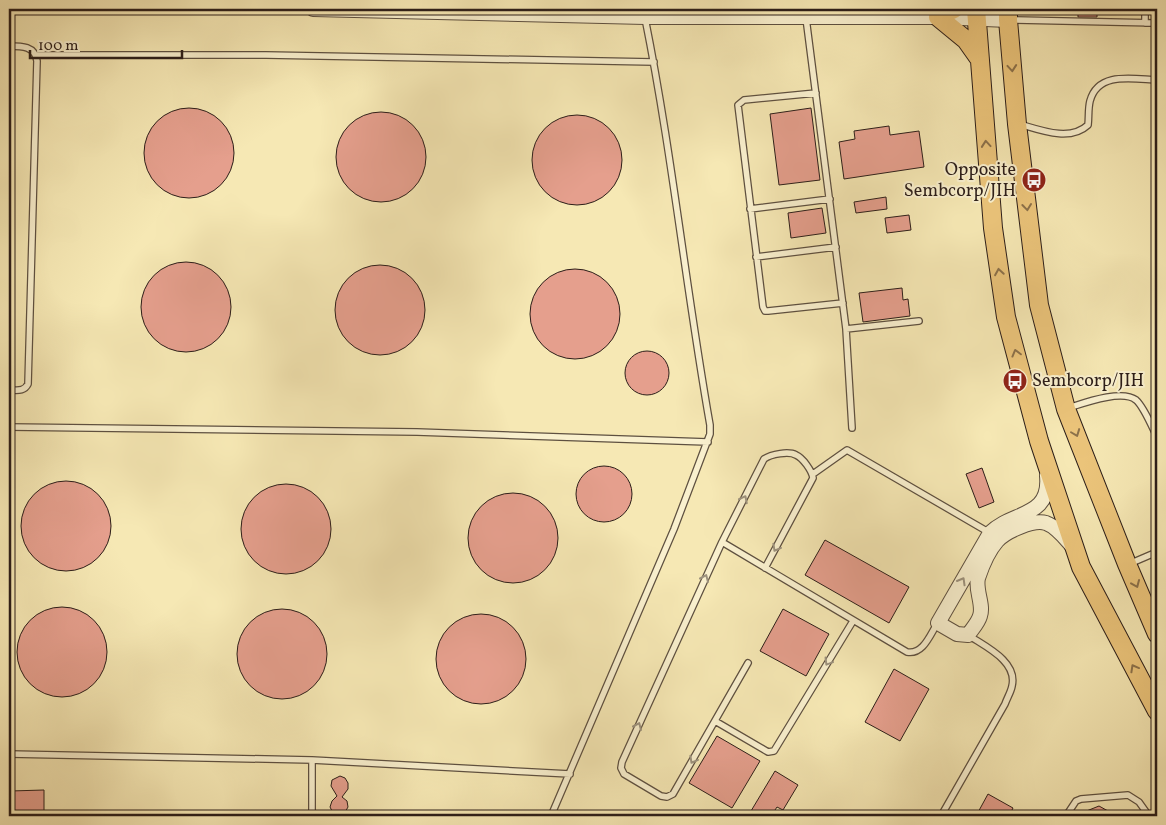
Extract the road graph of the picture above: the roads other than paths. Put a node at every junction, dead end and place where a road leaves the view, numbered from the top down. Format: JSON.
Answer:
{"nodes":[{"id":1,"x":313,"y":9,"type":"edge"},
{"id":2,"x":1145,"y":9,"type":"edge"},
{"id":3,"x":540,"y":11,"type":"edge"},
{"id":4,"x":777,"y":13,"type":"edge"},
{"id":5,"x":946,"y":13,"type":"edge"},
{"id":6,"x":975,"y":13,"type":"edge"},
{"id":7,"x":1008,"y":14,"type":"edge"},
{"id":8,"x":644,"y":17,"type":"junction"},
{"id":9,"x":806,"y":17,"type":"junction"},
{"id":10,"x":1145,"y":23,"type":"junction"},
{"id":11,"x":1157,"y":23,"type":"edge"},
{"id":12,"x":9,"y":46,"type":"edge"},
{"id":13,"x":36,"y":55,"type":"junction"},
{"id":14,"x":978,"y":57,"type":"junction"},
{"id":15,"x":654,"y":62,"type":"junction"},
{"id":16,"x":1157,"y":80,"type":"edge"},
{"id":17,"x":816,"y":93,"type":"junction"},
{"id":18,"x":1017,"y":124,"type":"junction"},
{"id":19,"x":830,"y":199,"type":"junction"},
{"id":20,"x":750,"y":209,"type":"junction"},
{"id":21,"x":836,"y":248,"type":"junction"},
{"id":22,"x":756,"y":257,"type":"junction"},
{"id":23,"x":843,"y":303,"type":"junction"},
{"id":24,"x":919,"y":321,"type":"dead end"},
{"id":25,"x":846,"y":329,"type":"junction"},
{"id":26,"x":9,"y":390,"type":"edge"},
{"id":27,"x":1066,"y":409,"type":"junction"},
{"id":28,"x":9,"y":426,"type":"edge"},
{"id":29,"x":852,"y":428,"type":"dead end"},
{"id":30,"x":1157,"y":437,"type":"edge"},
{"id":31,"x":708,"y":442,"type":"junction"},
{"id":32,"x":1046,"y":463,"type":"junction"},
{"id":33,"x":813,"y":474,"type":"junction"},
{"id":34,"x":990,"y":533,"type":"junction"},
{"id":35,"x":722,"y":542,"type":"junction"},
{"id":36,"x":1074,"y":547,"type":"junction"},
{"id":37,"x":1157,"y":552,"type":"edge"},
{"id":38,"x":1127,"y":564,"type":"junction"},
{"id":39,"x":765,"y":568,"type":"junction"},
{"id":40,"x":853,"y":621,"type":"junction"},
{"id":41,"x":938,"y":623,"type":"junction"},
{"id":42,"x":1157,"y":634,"type":"edge"},
{"id":43,"x":968,"y":635,"type":"junction"},
{"id":44,"x":748,"y":663,"type":"dead end"},
{"id":45,"x":1157,"y":711,"type":"edge"},
{"id":46,"x":715,"y":721,"type":"junction"},
{"id":47,"x":9,"y":754,"type":"edge"},
{"id":48,"x":312,"y":760,"type":"junction"},
{"id":49,"x":570,"y":774,"type":"junction"},
{"id":50,"x":312,"y":816,"type":"edge"},
{"id":51,"x":551,"y":816,"type":"edge"},
{"id":52,"x":941,"y":816,"type":"edge"},
{"id":53,"x":1066,"y":816,"type":"edge"},
{"id":54,"x":1149,"y":816,"type":"edge"}],
"edges":[{"from":1,"to":3,"type":"street"},
{"from":2,"to":10,"type":"lane"},
{"from":3,"to":8,"type":"street"},
{"from":4,"to":8,"type":"street"},
{"from":4,"to":9,"type":"street"},
{"from":5,"to":6,"type":"street"},
{"from":5,"to":9,"type":"street"},
{"from":5,"to":14,"type":"main road"},
{"from":6,"to":7,"type":"street"},
{"from":6,"to":14,"type":"main road"},
{"from":7,"to":10,"type":"lane"},
{"from":7,"to":18,"type":"main road","one_way":true},
{"from":8,"to":15,"type":"lane"},
{"from":9,"to":17,"type":"lane"},
{"from":10,"to":11,"type":"lane"},
{"from":12,"to":13,"type":"lane"},
{"from":13,"to":15,"type":"lane"},
{"from":13,"to":26,"type":"lane"},
{"from":32,"to":14,"type":"main road","one_way":true},
{"from":15,"to":31,"type":"lane"},
{"from":16,"to":18,"type":"lane"},
{"from":17,"to":19,"type":"lane"},
{"from":17,"to":20,"type":"lane"},
{"from":18,"to":27,"type":"main road","one_way":true},
{"from":19,"to":20,"type":"lane"},
{"from":19,"to":21,"type":"lane"},
{"from":20,"to":22,"type":"lane"},
{"from":21,"to":22,"type":"lane"},
{"from":21,"to":23,"type":"lane"},
{"from":22,"to":23,"type":"lane"},
{"from":23,"to":25,"type":"lane"},
{"from":24,"to":25,"type":"lane"},
{"from":25,"to":29,"type":"lane"},
{"from":27,"to":30,"type":"lane"},
{"from":27,"to":38,"type":"main road","one_way":true},
{"from":28,"to":31,"type":"lane"},
{"from":31,"to":49,"type":"lane"},
{"from":32,"to":34,"type":"street"},
{"from":32,"to":36,"type":"main road"},
{"from":33,"to":34,"type":"lane"},
{"from":35,"to":33,"type":"lane","one_way":true},
{"from":33,"to":39,"type":"lane","one_way":true},
{"from":41,"to":34,"type":"street","one_way":true},
{"from":35,"to":39,"type":"lane"},
{"from":46,"to":35,"type":"lane","one_way":true},
{"from":36,"to":43,"type":"street"},
{"from":45,"to":36,"type":"main road","one_way":true},
{"from":37,"to":38,"type":"lane"},
{"from":38,"to":42,"type":"main road","one_way":true},
{"from":39,"to":40,"type":"lane"},
{"from":40,"to":41,"type":"lane"},
{"from":40,"to":46,"type":"lane","one_way":true},
{"from":41,"to":43,"type":"street"},
{"from":43,"to":52,"type":"lane"},
{"from":44,"to":46,"type":"lane"},
{"from":47,"to":48,"type":"lane"},
{"from":48,"to":49,"type":"lane"},
{"from":48,"to":50,"type":"lane"},
{"from":49,"to":51,"type":"lane"},
{"from":53,"to":54,"type":"lane"}]}
